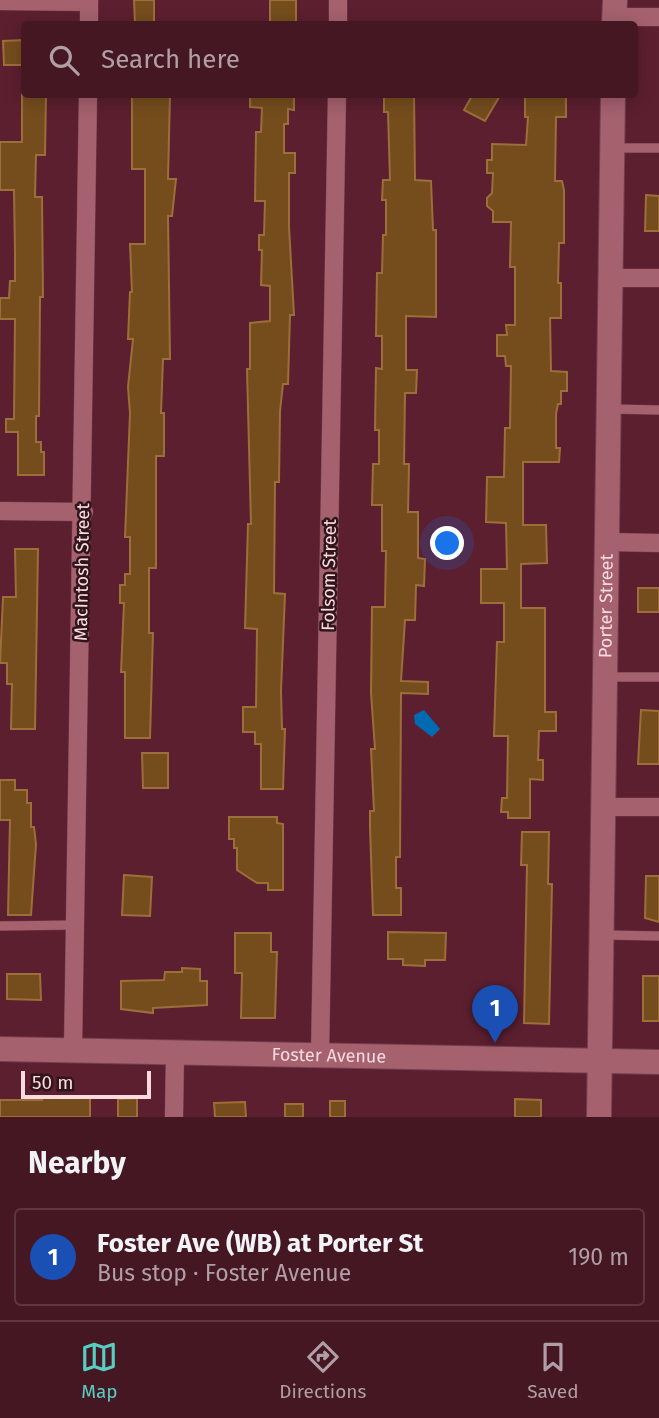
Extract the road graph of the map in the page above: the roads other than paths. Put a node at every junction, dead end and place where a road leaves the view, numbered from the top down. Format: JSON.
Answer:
{"nodes":[{"id":1,"x":338,"y":0,"type":"edge"},
{"id":2,"x":0,"y":1,"type":"edge"},
{"id":3,"x":89,"y":1,"type":"edge"},
{"id":4,"x":614,"y":14,"type":"edge"},
{"id":5,"x":659,"y":17,"type":"edge"},
{"id":6,"x":89,"y":21,"type":"edge"},
{"id":7,"x":338,"y":21,"type":"edge"},
{"id":8,"x":88,"y":98,"type":"edge"},
{"id":9,"x":337,"y":98,"type":"edge"},
{"id":10,"x":613,"y":98,"type":"edge"},
{"id":11,"x":612,"y":148,"type":"junction"},
{"id":12,"x":659,"y":148,"type":"edge"},
{"id":13,"x":610,"y":278,"type":"junction"},
{"id":14,"x":659,"y":278,"type":"edge"},
{"id":15,"x":609,"y":409,"type":"junction"},
{"id":16,"x":659,"y":410,"type":"edge"},
{"id":17,"x":0,"y":511,"type":"edge"},
{"id":18,"x":83,"y":512,"type":"junction"},
{"id":19,"x":607,"y":542,"type":"junction"},
{"id":20,"x":659,"y":542,"type":"edge"},
{"id":21,"x":605,"y":677,"type":"junction"},
{"id":22,"x":659,"y":677,"type":"edge"},
{"id":23,"x":603,"y":807,"type":"junction"},
{"id":24,"x":659,"y":807,"type":"edge"},
{"id":25,"x":76,"y":925,"type":"junction"},
{"id":26,"x":0,"y":926,"type":"edge"},
{"id":27,"x":601,"y":935,"type":"junction"},
{"id":28,"x":659,"y":936,"type":"edge"},
{"id":29,"x":0,"y":1049,"type":"edge"},
{"id":30,"x":73,"y":1050,"type":"junction"},
{"id":31,"x":175,"y":1053,"type":"junction"},
{"id":32,"x":320,"y":1055,"type":"junction"},
{"id":33,"x":599,"y":1061,"type":"junction"},
{"id":34,"x":659,"y":1062,"type":"edge"},
{"id":35,"x":174,"y":1117,"type":"edge"},
{"id":36,"x":599,"y":1117,"type":"edge"}],
"edges":[{"from":1,"to":7,"type":"street"},
{"from":2,"to":3,"type":"street"},
{"from":3,"to":6,"type":"street"},
{"from":4,"to":5,"type":"street"},
{"from":8,"to":18,"type":"street","name":"MacIntosh Street"},
{"from":9,"to":32,"type":"street","name":"Folsom Street"},
{"from":10,"to":11,"type":"street","name":"Porter Street"},
{"from":11,"to":12,"type":"lane"},
{"from":11,"to":13,"type":"street","name":"Porter Street"},
{"from":13,"to":14,"type":"street"},
{"from":13,"to":15,"type":"street","name":"Porter Street"},
{"from":15,"to":16,"type":"lane"},
{"from":15,"to":19,"type":"street","name":"Porter Street"},
{"from":17,"to":18,"type":"street"},
{"from":18,"to":25,"type":"street","name":"MacIntosh Street"},
{"from":19,"to":20,"type":"street"},
{"from":19,"to":21,"type":"street","name":"Porter Street"},
{"from":21,"to":22,"type":"lane"},
{"from":21,"to":23,"type":"street","name":"Porter Street"},
{"from":23,"to":24,"type":"street"},
{"from":23,"to":27,"type":"street","name":"Porter Street"},
{"from":25,"to":26,"type":"lane"},
{"from":25,"to":30,"type":"street","name":"MacIntosh Street"},
{"from":27,"to":28,"type":"lane"},
{"from":27,"to":33,"type":"street","name":"Porter Street"},
{"from":29,"to":30,"type":"street","name":"Foster Avenue"},
{"from":30,"to":31,"type":"street","name":"Foster Avenue"},
{"from":31,"to":32,"type":"street","name":"Foster Avenue"},
{"from":31,"to":35,"type":"street"},
{"from":32,"to":33,"type":"street","name":"Foster Avenue"},
{"from":33,"to":34,"type":"street","name":"Foster Avenue"},
{"from":33,"to":36,"type":"street","name":"Porter Street"}]}
